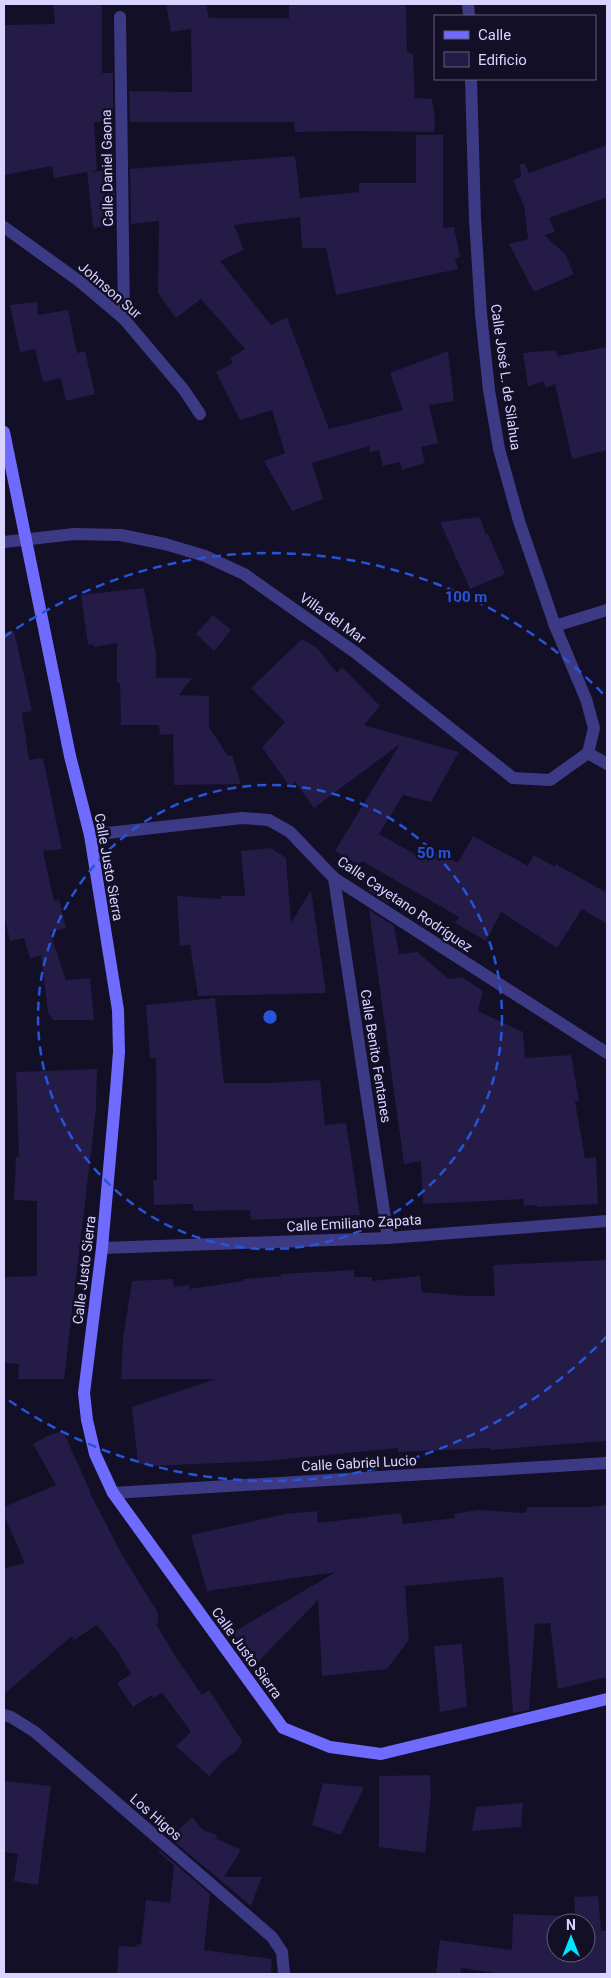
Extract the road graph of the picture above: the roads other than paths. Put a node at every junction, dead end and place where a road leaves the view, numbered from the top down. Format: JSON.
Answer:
{"nodes":[{"id":1,"x":120,"y":17,"type":"dead end"},
{"id":2,"x":471,"y":80,"type":"edge"},
{"id":3,"x":4,"y":228,"type":"edge"},
{"id":4,"x":124,"y":319,"type":"junction"},
{"id":5,"x":200,"y":414,"type":"dead end"},
{"id":6,"x":4,"y":432,"type":"edge"},
{"id":7,"x":24,"y":538,"type":"junction"},
{"id":8,"x":4,"y":542,"type":"edge"},
{"id":9,"x":607,"y":610,"type":"edge"},
{"id":10,"x":555,"y":626,"type":"junction"},
{"id":11,"x":588,"y":752,"type":"junction"},
{"id":12,"x":607,"y":764,"type":"edge"},
{"id":13,"x":90,"y":835,"type":"junction"},
{"id":14,"x":334,"y":878,"type":"junction"},
{"id":15,"x":607,"y":1053,"type":"edge"},
{"id":16,"x":607,"y":1221,"type":"edge"},
{"id":17,"x":388,"y":1238,"type":"junction"},
{"id":18,"x":102,"y":1248,"type":"junction"},
{"id":19,"x":607,"y":1463,"type":"edge"},
{"id":20,"x":113,"y":1493,"type":"junction"},
{"id":21,"x":607,"y":1699,"type":"edge"},
{"id":22,"x":4,"y":1715,"type":"edge"},
{"id":23,"x":284,"y":1974,"type":"edge"}],
"edges":[{"from":1,"to":4,"type":"street","name":"Calle Daniel Gaona"},
{"from":2,"to":10,"type":"street","name":"Calle José L. de Silahua"},
{"from":3,"to":4,"type":"street","name":"Johnson Sur"},
{"from":4,"to":5,"type":"street","name":"Johnson Sur"},
{"from":6,"to":7,"type":"street","name":"Calle Justo Sierra"},
{"from":7,"to":8,"type":"street","name":"Villa del Mar"},
{"from":7,"to":11,"type":"street","name":"Villa del Mar"},
{"from":7,"to":13,"type":"street","name":"Calle Justo Sierra"},
{"from":9,"to":10,"type":"street"},
{"from":10,"to":11,"type":"street","name":"Calle José L. de Silahua"},
{"from":11,"to":12,"type":"street"},
{"from":13,"to":14,"type":"street","name":"Calle Cayetano Rodríguez"},
{"from":13,"to":18,"type":"street","name":"Calle Justo Sierra"},
{"from":14,"to":15,"type":"street","name":"Calle Cayetano Rodríguez"},
{"from":14,"to":17,"type":"street","name":"Calle Benito Fentanes"},
{"from":16,"to":17,"type":"street","name":"Calle Emiliano Zapata"},
{"from":17,"to":18,"type":"street","name":"Calle Emiliano Zapata"},
{"from":18,"to":20,"type":"street","name":"Calle Justo Sierra"},
{"from":19,"to":20,"type":"street","name":"Calle Gabriel Lucio"},
{"from":20,"to":21,"type":"street","name":"Calle Justo Sierra"},
{"from":22,"to":23,"type":"street","name":"Los Higos"}]}
